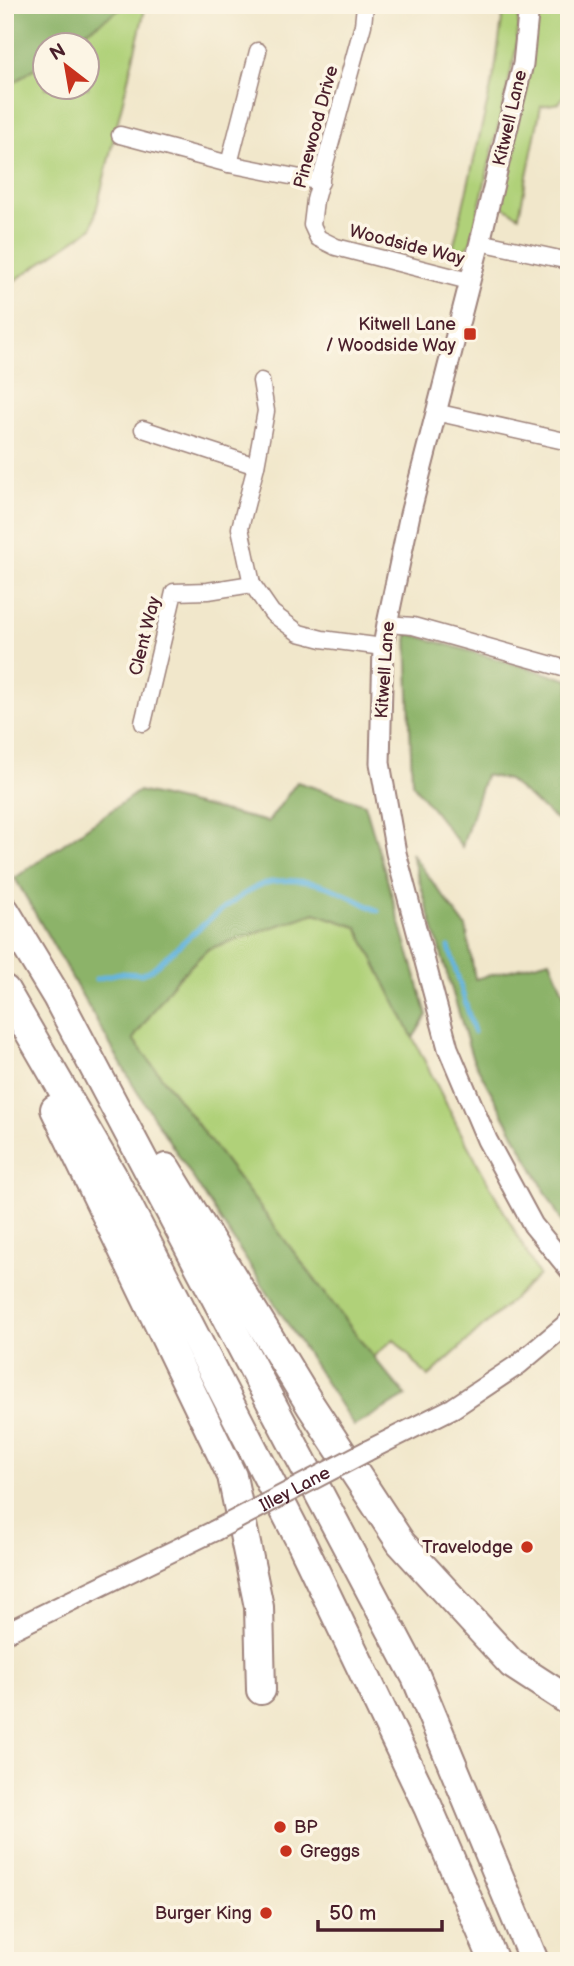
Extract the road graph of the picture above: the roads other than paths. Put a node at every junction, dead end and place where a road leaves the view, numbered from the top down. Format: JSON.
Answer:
{"nodes":[{"id":1,"x":365,"y":5,"type":"edge"},
{"id":2,"x":529,"y":5,"type":"edge"},
{"id":3,"x":258,"y":51,"type":"dead end"},
{"id":4,"x":120,"y":135,"type":"dead end"},
{"id":5,"x":229,"y":164,"type":"junction"},
{"id":6,"x":321,"y":182,"type":"junction"},
{"id":7,"x":480,"y":242,"type":"junction"},
{"id":8,"x":336,"y":247,"type":"joint"},
{"id":9,"x":569,"y":261,"type":"edge"},
{"id":10,"x":469,"y":281,"type":"junction"},
{"id":11,"x":261,"y":381,"type":"dead end"},
{"id":12,"x":435,"y":412,"type":"junction"},
{"id":13,"x":143,"y":429,"type":"dead end"},
{"id":14,"x":569,"y":442,"type":"edge"},
{"id":15,"x":256,"y":466,"type":"junction"},
{"id":16,"x":252,"y":584,"type":"junction"},
{"id":17,"x":387,"y":624,"type":"junction"},
{"id":18,"x":383,"y":647,"type":"junction"},
{"id":19,"x":569,"y":666,"type":"edge"},
{"id":20,"x":143,"y":723,"type":"dead end"},
{"id":21,"x":5,"y":912,"type":"edge"},
{"id":22,"x":5,"y":990,"type":"edge"},
{"id":23,"x":57,"y":997,"type":"junction"},
{"id":24,"x":5,"y":1007,"type":"edge"},
{"id":25,"x":569,"y":1269,"type":"edge"},
{"id":26,"x":569,"y":1322,"type":"edge"},
{"id":27,"x":5,"y":1633,"type":"edge"},
{"id":28,"x":261,"y":1690,"type":"dead end"},
{"id":29,"x":569,"y":1701,"type":"edge"},
{"id":30,"x":494,"y":1961,"type":"edge"},
{"id":31,"x":534,"y":1961,"type":"edge"}],
"edges":[{"from":1,"to":6,"type":"street","name":"Pinewood Drive"},
{"from":2,"to":7,"type":"street","name":"Kitwell Lane"},
{"from":3,"to":5,"type":"street"},
{"from":4,"to":5,"type":"street"},
{"from":5,"to":6,"type":"street"},
{"from":6,"to":8,"type":"street","name":"Pinewood Drive"},
{"from":7,"to":9,"type":"street"},
{"from":7,"to":10,"type":"street","name":"Kitwell Lane"},
{"from":8,"to":10,"type":"street","name":"Woodside Way"},
{"from":10,"to":12,"type":"street","name":"Kitwell Lane"},
{"from":11,"to":15,"type":"street"},
{"from":12,"to":14,"type":"street"},
{"from":12,"to":17,"type":"street","name":"Kitwell Lane"},
{"from":13,"to":15,"type":"street"},
{"from":15,"to":16,"type":"street"},
{"from":16,"to":18,"type":"street"},
{"from":16,"to":20,"type":"street","name":"Clent Way"},
{"from":17,"to":18,"type":"street","name":"Kitwell Lane"},
{"from":17,"to":19,"type":"street"},
{"from":18,"to":25,"type":"street","name":"Kitwell Lane"},
{"from":21,"to":23,"type":"highway"},
{"from":22,"to":30,"type":"highway"},
{"from":23,"to":29,"type":"highway"},
{"from":23,"to":31,"type":"highway"},
{"from":24,"to":28,"type":"highway"},
{"from":26,"to":27,"type":"street","name":"Illey Lane","bridge":true}]}
